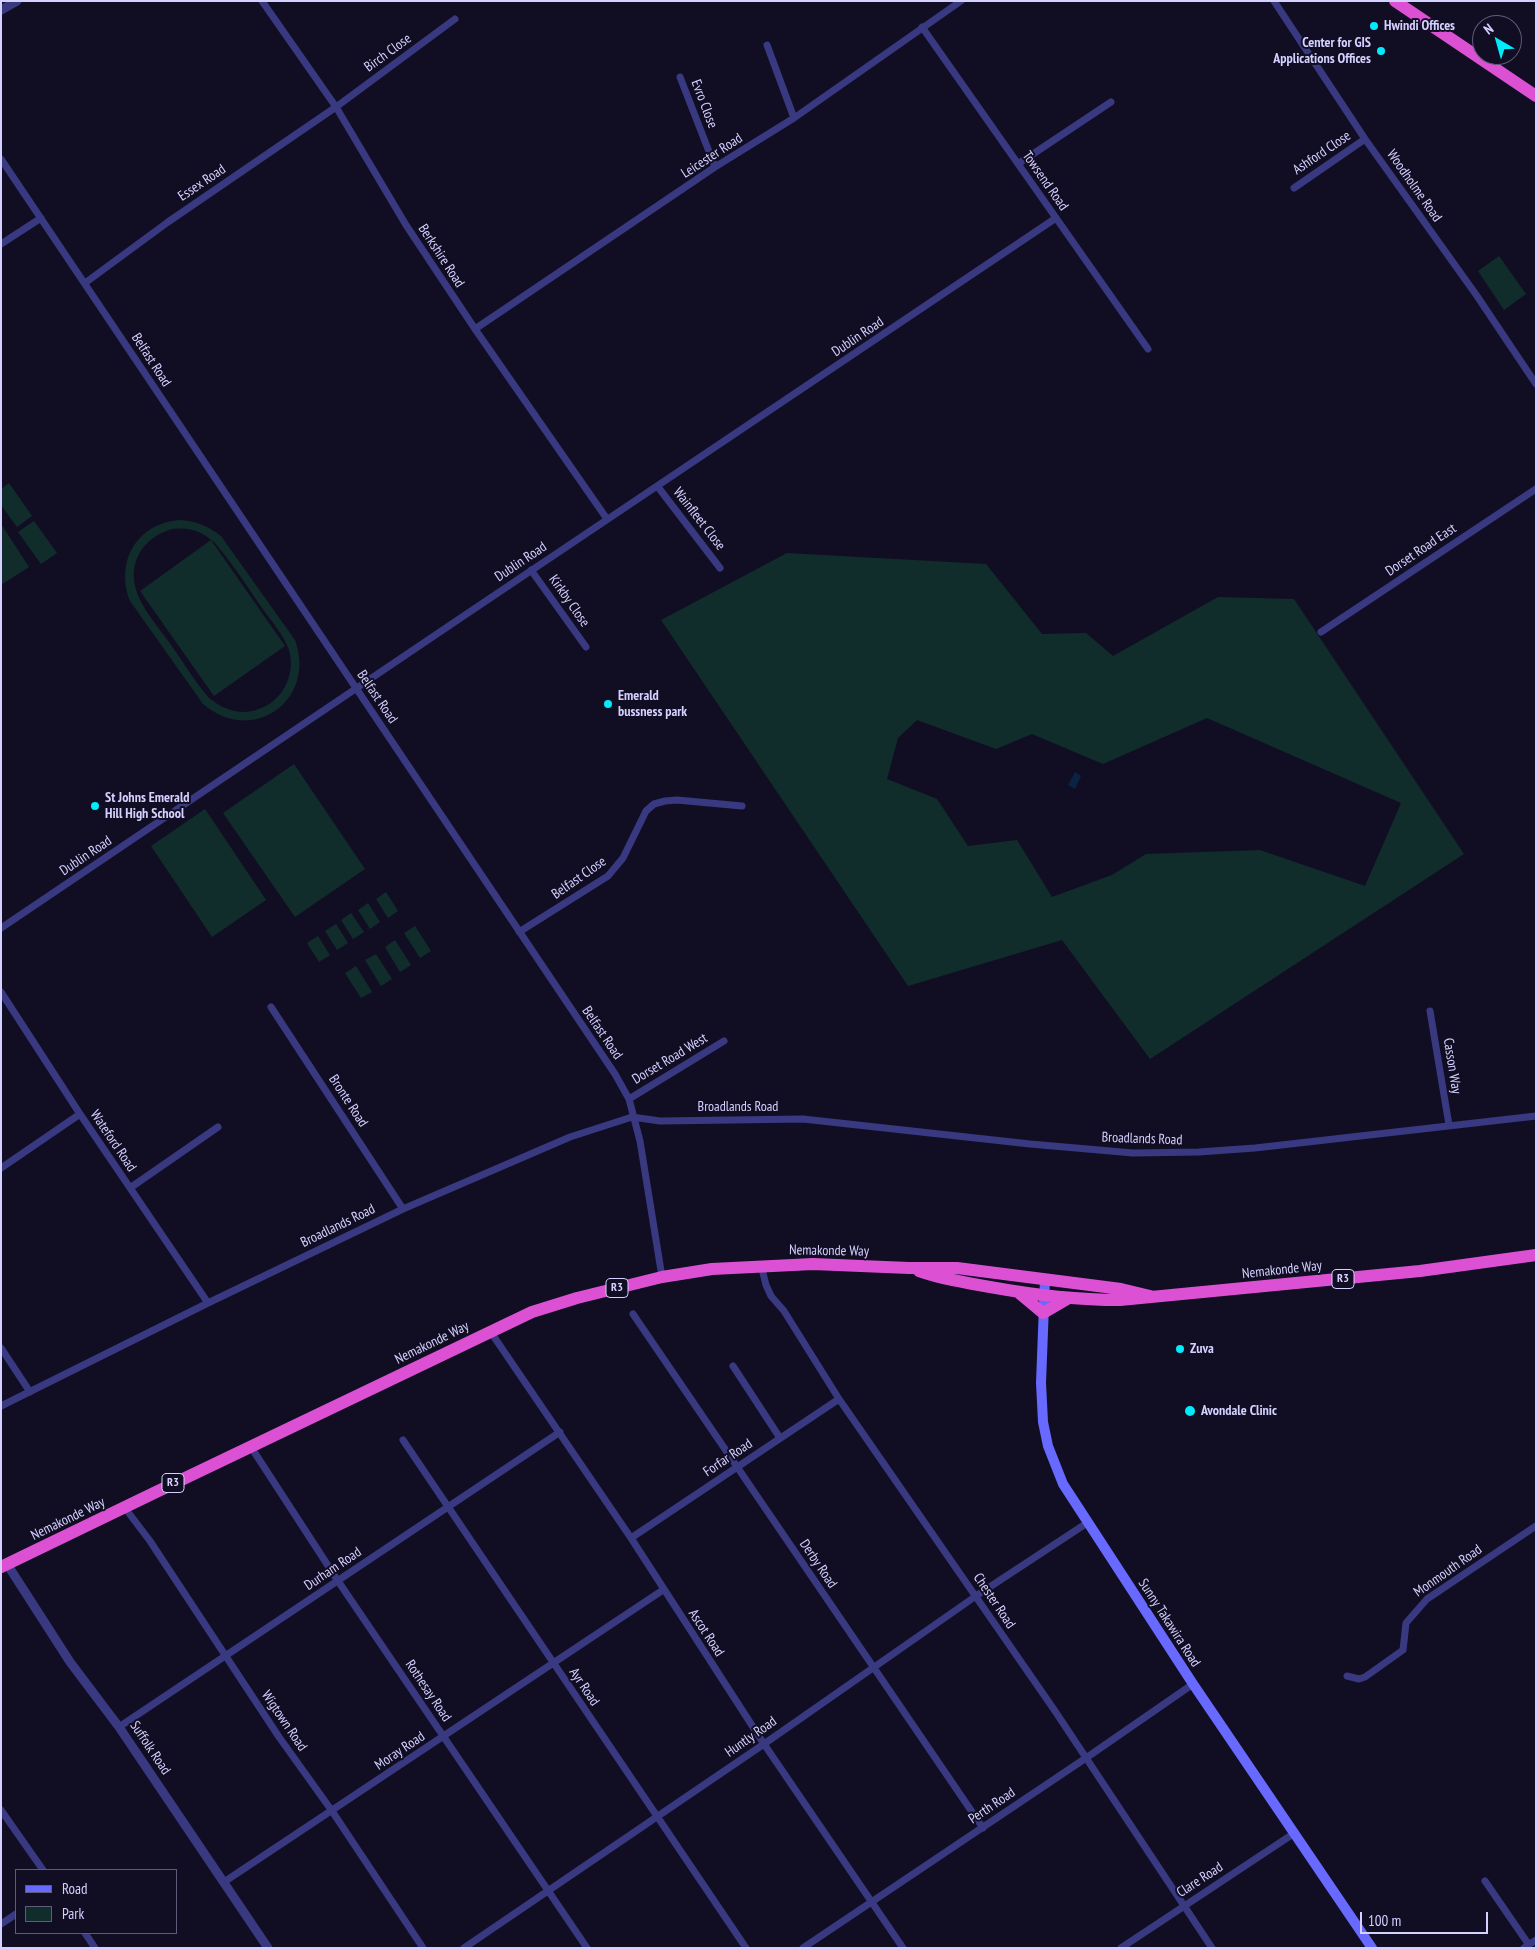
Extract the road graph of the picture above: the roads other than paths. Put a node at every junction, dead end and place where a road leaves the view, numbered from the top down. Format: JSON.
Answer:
{"nodes":[{"id":1,"x":17,"y":1,"type":"edge"},
{"id":2,"x":262,"y":1,"type":"edge"},
{"id":3,"x":961,"y":1,"type":"edge"},
{"id":4,"x":1274,"y":1,"type":"edge"},
{"id":5,"x":1395,"y":1,"type":"edge"},
{"id":6,"x":1,"y":10,"type":"edge"},
{"id":7,"x":455,"y":19,"type":"dead end"},
{"id":8,"x":922,"y":27,"type":"junction"},
{"id":9,"x":767,"y":45,"type":"dead end"},
{"id":10,"x":680,"y":78,"type":"dead end"},
{"id":11,"x":1536,"y":96,"type":"edge"},
{"id":12,"x":1111,"y":102,"type":"dead end"},
{"id":13,"x":336,"y":107,"type":"junction"},
{"id":14,"x":794,"y":118,"type":"junction"},
{"id":15,"x":1365,"y":139,"type":"junction"},
{"id":16,"x":1,"y":159,"type":"edge"},
{"id":17,"x":1018,"y":164,"type":"junction"},
{"id":18,"x":715,"y":167,"type":"junction"},
{"id":19,"x":1294,"y":188,"type":"dead end"},
{"id":20,"x":41,"y":218,"type":"junction"},
{"id":21,"x":1056,"y":218,"type":"junction"},
{"id":22,"x":1,"y":244,"type":"edge"},
{"id":23,"x":85,"y":283,"type":"junction"},
{"id":24,"x":475,"y":330,"type":"junction"},
{"id":25,"x":1148,"y":349,"type":"dead end"},
{"id":26,"x":1536,"y":384,"type":"edge"},
{"id":27,"x":658,"y":486,"type":"junction"},
{"id":28,"x":1536,"y":489,"type":"edge"},
{"id":29,"x":607,"y":519,"type":"junction"},
{"id":30,"x":720,"y":568,"type":"dead end"},
{"id":31,"x":531,"y":570,"type":"junction"},
{"id":32,"x":1321,"y":632,"type":"dead end"},
{"id":33,"x":586,"y":648,"type":"dead end"},
{"id":34,"x":356,"y":690,"type":"junction"},
{"id":35,"x":742,"y":806,"type":"dead end"},
{"id":36,"x":1,"y":928,"type":"edge"},
{"id":37,"x":519,"y":932,"type":"junction"},
{"id":38,"x":1,"y":992,"type":"edge"},
{"id":39,"x":271,"y":1007,"type":"dead end"},
{"id":40,"x":1430,"y":1011,"type":"dead end"},
{"id":41,"x":724,"y":1040,"type":"dead end"},
{"id":42,"x":628,"y":1099,"type":"junction"},
{"id":43,"x":80,"y":1114,"type":"junction"},
{"id":44,"x":1536,"y":1116,"type":"edge"},
{"id":45,"x":632,"y":1117,"type":"junction"},
{"id":46,"x":1449,"y":1125,"type":"junction"},
{"id":47,"x":218,"y":1127,"type":"dead end"},
{"id":48,"x":1,"y":1168,"type":"edge"},
{"id":49,"x":130,"y":1188,"type":"junction"},
{"id":50,"x":403,"y":1209,"type":"junction"},
{"id":51,"x":1536,"y":1255,"type":"edge"},
{"id":52,"x":761,"y":1265,"type":"junction"},
{"id":53,"x":909,"y":1268,"type":"junction"},
{"id":54,"x":662,"y":1277,"type":"junction"},
{"id":55,"x":1045,"y":1279,"type":"junction"},
{"id":56,"x":1019,"y":1293,"type":"junction"},
{"id":57,"x":1043,"y":1296,"type":"junction"},
{"id":58,"x":1150,"y":1296,"type":"junction"},
{"id":59,"x":1067,"y":1299,"type":"junction"},
{"id":60,"x":208,"y":1303,"type":"junction"},
{"id":61,"x":633,"y":1314,"type":"dead end"},
{"id":62,"x":1043,"y":1314,"type":"junction"},
{"id":63,"x":490,"y":1331,"type":"junction"},
{"id":64,"x":1,"y":1348,"type":"edge"},
{"id":65,"x":733,"y":1366,"type":"dead end"},
{"id":66,"x":30,"y":1392,"type":"junction"},
{"id":67,"x":839,"y":1399,"type":"junction"},
{"id":68,"x":1,"y":1406,"type":"edge"},
{"id":69,"x":560,"y":1432,"type":"junction"},
{"id":70,"x":780,"y":1438,"type":"junction"},
{"id":71,"x":403,"y":1440,"type":"dead end"},
{"id":72,"x":250,"y":1447,"type":"junction"},
{"id":73,"x":737,"y":1467,"type":"junction"},
{"id":74,"x":448,"y":1506,"type":"junction"},
{"id":75,"x":126,"y":1508,"type":"junction"},
{"id":76,"x":1087,"y":1523,"type":"junction"},
{"id":77,"x":1536,"y":1526,"type":"edge"},
{"id":78,"x":631,"y":1538,"type":"junction"},
{"id":79,"x":4,"y":1566,"type":"edge"},
{"id":80,"x":338,"y":1581,"type":"junction"},
{"id":81,"x":664,"y":1590,"type":"junction"},
{"id":82,"x":976,"y":1596,"type":"junction"},
{"id":83,"x":226,"y":1656,"type":"junction"},
{"id":84,"x":553,"y":1664,"type":"junction"},
{"id":85,"x":872,"y":1667,"type":"junction"},
{"id":86,"x":1347,"y":1676,"type":"dead end"},
{"id":87,"x":1193,"y":1684,"type":"junction"},
{"id":88,"x":119,"y":1727,"type":"junction"},
{"id":89,"x":443,"y":1737,"type":"junction"},
{"id":90,"x":764,"y":1744,"type":"junction"},
{"id":91,"x":1086,"y":1758,"type":"junction"},
{"id":92,"x":1,"y":1810,"type":"edge"},
{"id":93,"x":332,"y":1811,"type":"junction"},
{"id":94,"x":657,"y":1817,"type":"junction"},
{"id":95,"x":983,"y":1828,"type":"junction"},
{"id":96,"x":1293,"y":1834,"type":"junction"},
{"id":97,"x":42,"y":1869,"type":"edge"},
{"id":98,"x":1485,"y":1881,"type":"dead end"},
{"id":99,"x":224,"y":1882,"type":"junction"},
{"id":100,"x":549,"y":1890,"type":"junction"},
{"id":101,"x":872,"y":1902,"type":"junction"},
{"id":102,"x":1184,"y":1905,"type":"junction"},
{"id":103,"x":15,"y":1915,"type":"edge"},
{"id":104,"x":1,"y":1924,"type":"edge"},
{"id":105,"x":86,"y":1934,"type":"edge"},
{"id":106,"x":1536,"y":1940,"type":"edge"},
{"id":107,"x":1526,"y":1946,"type":"edge"},
{"id":108,"x":95,"y":1948,"type":"edge"},
{"id":109,"x":268,"y":1948,"type":"edge"},
{"id":110,"x":423,"y":1948,"type":"edge"},
{"id":111,"x":464,"y":1948,"type":"edge"},
{"id":112,"x":587,"y":1948,"type":"edge"},
{"id":113,"x":746,"y":1948,"type":"edge"},
{"id":114,"x":803,"y":1948,"type":"edge"},
{"id":115,"x":903,"y":1948,"type":"edge"},
{"id":116,"x":1121,"y":1948,"type":"edge"},
{"id":117,"x":1212,"y":1948,"type":"edge"},
{"id":118,"x":1372,"y":1948,"type":"edge"}],
"edges":[{"from":1,"to":6,"type":"street"},
{"from":2,"to":13,"type":"street","name":"Berkshire Road"},
{"from":3,"to":8,"type":"street","name":"Leicester Road"},
{"from":4,"to":15,"type":"street","name":"Woodholme Road"},
{"from":5,"to":11,"type":"highway"},
{"from":7,"to":13,"type":"street","name":"Birch Close"},
{"from":8,"to":14,"type":"street","name":"Leicester Road"},
{"from":8,"to":17,"type":"street","name":"Towsend Road"},
{"from":9,"to":14,"type":"street"},
{"from":10,"to":18,"type":"street","name":"Evro Close"},
{"from":12,"to":17,"type":"street"},
{"from":13,"to":23,"type":"street","name":"Essex Road"},
{"from":13,"to":24,"type":"street","name":"Berkshire Road"},
{"from":14,"to":18,"type":"street","name":"Leicester Road"},
{"from":15,"to":19,"type":"street","name":"Ashford Close"},
{"from":15,"to":26,"type":"street","name":"Woodholme Road"},
{"from":16,"to":20,"type":"street","name":"Belfast Road"},
{"from":17,"to":21,"type":"street","name":"Towsend Road"},
{"from":18,"to":24,"type":"street","name":"Leicester Road"},
{"from":20,"to":22,"type":"street"},
{"from":20,"to":23,"type":"street","name":"Belfast Road"},
{"from":21,"to":25,"type":"street","name":"Towsend Road"},
{"from":21,"to":27,"type":"street","name":"Dublin Road"},
{"from":23,"to":34,"type":"street","name":"Belfast Road"},
{"from":24,"to":29,"type":"street","name":"Berkshire Road"},
{"from":27,"to":29,"type":"street","name":"Dublin Road"},
{"from":27,"to":30,"type":"street","name":"Wainfleet Close"},
{"from":28,"to":32,"type":"street","name":"Dorset Road East"},
{"from":29,"to":31,"type":"street","name":"Dublin Road"},
{"from":31,"to":33,"type":"street","name":"Kirkby Close"},
{"from":31,"to":34,"type":"street","name":"Dublin Road"},
{"from":34,"to":36,"type":"street","name":"Dublin Road"},
{"from":34,"to":37,"type":"street","name":"Belfast Road"},
{"from":35,"to":37,"type":"street","name":"Belfast Close"},
{"from":37,"to":42,"type":"street","name":"Belfast Road"},
{"from":38,"to":43,"type":"street","name":"Wateford Road"},
{"from":39,"to":50,"type":"street","name":"Bronte Road"},
{"from":40,"to":46,"type":"street","name":"Casson Way"},
{"from":41,"to":42,"type":"street","name":"Dorset Road West"},
{"from":42,"to":45,"type":"street","name":"Belfast Road"},
{"from":43,"to":48,"type":"street"},
{"from":43,"to":49,"type":"street","name":"Wateford Road"},
{"from":44,"to":46,"type":"street","name":"Broadlands Road"},
{"from":45,"to":46,"type":"street","name":"Broadlands Road"},
{"from":45,"to":50,"type":"street","name":"Broadlands Road"},
{"from":45,"to":54,"type":"street","name":"Belfast Road"},
{"from":47,"to":49,"type":"street"},
{"from":49,"to":60,"type":"street","name":"Wateford Road"},
{"from":50,"to":60,"type":"street","name":"Broadlands Road"},
{"from":51,"to":58,"type":"highway","name":"Nemakonde Way","number":"R3"},
{"from":52,"to":53,"type":"highway","name":"Nemakonde Way","number":"R3"},
{"from":52,"to":54,"type":"highway","name":"Nemakonde Way","number":"R3"},
{"from":52,"to":67,"type":"street","name":"Chester Road"},
{"from":53,"to":55,"type":"highway","name":"Nemakonde Way","number":"R3"},
{"from":53,"to":56,"type":"highway","name":"Nemakonde Way","number":"R3"},
{"from":54,"to":63,"type":"highway","name":"Nemakonde Way","number":"R3"},
{"from":55,"to":57,"type":"main road","name":"Sunny Takawira Road"},
{"from":55,"to":58,"type":"highway","name":"Nemakonde Way","number":"R3"},
{"from":56,"to":57,"type":"highway","name":"Nemakonde Way","number":"R3"},
{"from":56,"to":62,"type":"highway"},
{"from":57,"to":59,"type":"highway","name":"Nemakonde Way","number":"R3"},
{"from":57,"to":62,"type":"main road","name":"Sunny Takawira Road"},
{"from":58,"to":59,"type":"highway","name":"Nemakonde Way","number":"R3"},
{"from":59,"to":62,"type":"highway"},
{"from":60,"to":66,"type":"street","name":"Broadlands Road"},
{"from":61,"to":73,"type":"street","name":"Derby Road"},
{"from":62,"to":76,"type":"main road","name":"Sunny Takawira Road"},
{"from":63,"to":69,"type":"street","name":"Ascot Road"},
{"from":63,"to":72,"type":"highway","name":"Nemakonde Way","number":"R3"},
{"from":64,"to":66,"type":"street"},
{"from":65,"to":70,"type":"street"},
{"from":66,"to":68,"type":"street","name":"Broadlands Road"},
{"from":67,"to":70,"type":"street","name":"Forfar Road"},
{"from":67,"to":82,"type":"street","name":"Chester Road"},
{"from":69,"to":74,"type":"street","name":"Durham Road"},
{"from":69,"to":78,"type":"street","name":"Ascot Road"},
{"from":70,"to":73,"type":"street","name":"Forfar Road"},
{"from":71,"to":74,"type":"street","name":"Ayr Road"},
{"from":72,"to":75,"type":"highway","name":"Nemakonde Way","number":"R3"},
{"from":72,"to":80,"type":"street","name":"Rothesay Road"},
{"from":73,"to":78,"type":"street","name":"Forfar Road"},
{"from":73,"to":85,"type":"street","name":"Derby Road"},
{"from":74,"to":80,"type":"street","name":"Durham Road"},
{"from":74,"to":84,"type":"street","name":"Ayr Road"},
{"from":75,"to":79,"type":"highway","name":"Nemakonde Way","number":"R3"},
{"from":75,"to":83,"type":"street","name":"Wigtown Road"},
{"from":76,"to":82,"type":"street","name":"Huntly Road"},
{"from":76,"to":87,"type":"main road","name":"Sunny Takawira Road"},
{"from":77,"to":86,"type":"street","name":"Monmouth Road"},
{"from":78,"to":81,"type":"street","name":"Ascot Road"},
{"from":79,"to":88,"type":"street","name":"Suffolk Road"},
{"from":80,"to":83,"type":"street","name":"Durham Road"},
{"from":80,"to":89,"type":"street","name":"Rothesay Road"},
{"from":81,"to":84,"type":"street","name":"Moray Road"},
{"from":81,"to":90,"type":"street","name":"Ascot Road"},
{"from":82,"to":85,"type":"street","name":"Huntly Road"},
{"from":82,"to":91,"type":"street","name":"Chester Road"},
{"from":83,"to":88,"type":"street","name":"Durham Road"},
{"from":83,"to":93,"type":"street","name":"Wigtown Road"},
{"from":84,"to":89,"type":"street","name":"Moray Road"},
{"from":84,"to":94,"type":"street","name":"Ayr Road"},
{"from":85,"to":90,"type":"street","name":"Huntly Road"},
{"from":85,"to":95,"type":"street","name":"Derby Road"},
{"from":87,"to":91,"type":"street","name":"Perth Road"},
{"from":87,"to":96,"type":"main road","name":"Sunny Takawira Road"},
{"from":88,"to":99,"type":"street","name":"Suffolk Road"},
{"from":89,"to":93,"type":"street","name":"Moray Road"},
{"from":89,"to":100,"type":"street","name":"Rothesay Road"},
{"from":90,"to":94,"type":"street","name":"Huntly Road"},
{"from":90,"to":101,"type":"street","name":"Ascot Road"},
{"from":91,"to":95,"type":"street","name":"Perth Road"},
{"from":91,"to":102,"type":"street","name":"Chester Road"},
{"from":92,"to":97,"type":"street"},
{"from":93,"to":99,"type":"street","name":"Moray Road"},
{"from":93,"to":110,"type":"street","name":"Wigtown Road"},
{"from":94,"to":100,"type":"street","name":"Huntly Road"},
{"from":94,"to":113,"type":"street","name":"Ayr Road"},
{"from":95,"to":101,"type":"street","name":"Perth Road"},
{"from":96,"to":102,"type":"street","name":"Clare Road"},
{"from":96,"to":118,"type":"main road","name":"Sunny Takawira Road"},
{"from":98,"to":107,"type":"street"},
{"from":99,"to":109,"type":"street","name":"Suffolk Road"},
{"from":100,"to":111,"type":"street","name":"Huntly Road"},
{"from":100,"to":112,"type":"street","name":"Rothesay Road"},
{"from":101,"to":114,"type":"street","name":"Perth Road"},
{"from":101,"to":115,"type":"street","name":"Ascot Road"},
{"from":102,"to":116,"type":"street","name":"Clare Road"},
{"from":102,"to":117,"type":"street","name":"Chester Road"},
{"from":103,"to":104,"type":"street"},
{"from":105,"to":108,"type":"street"},
{"from":106,"to":107,"type":"street"}]}
